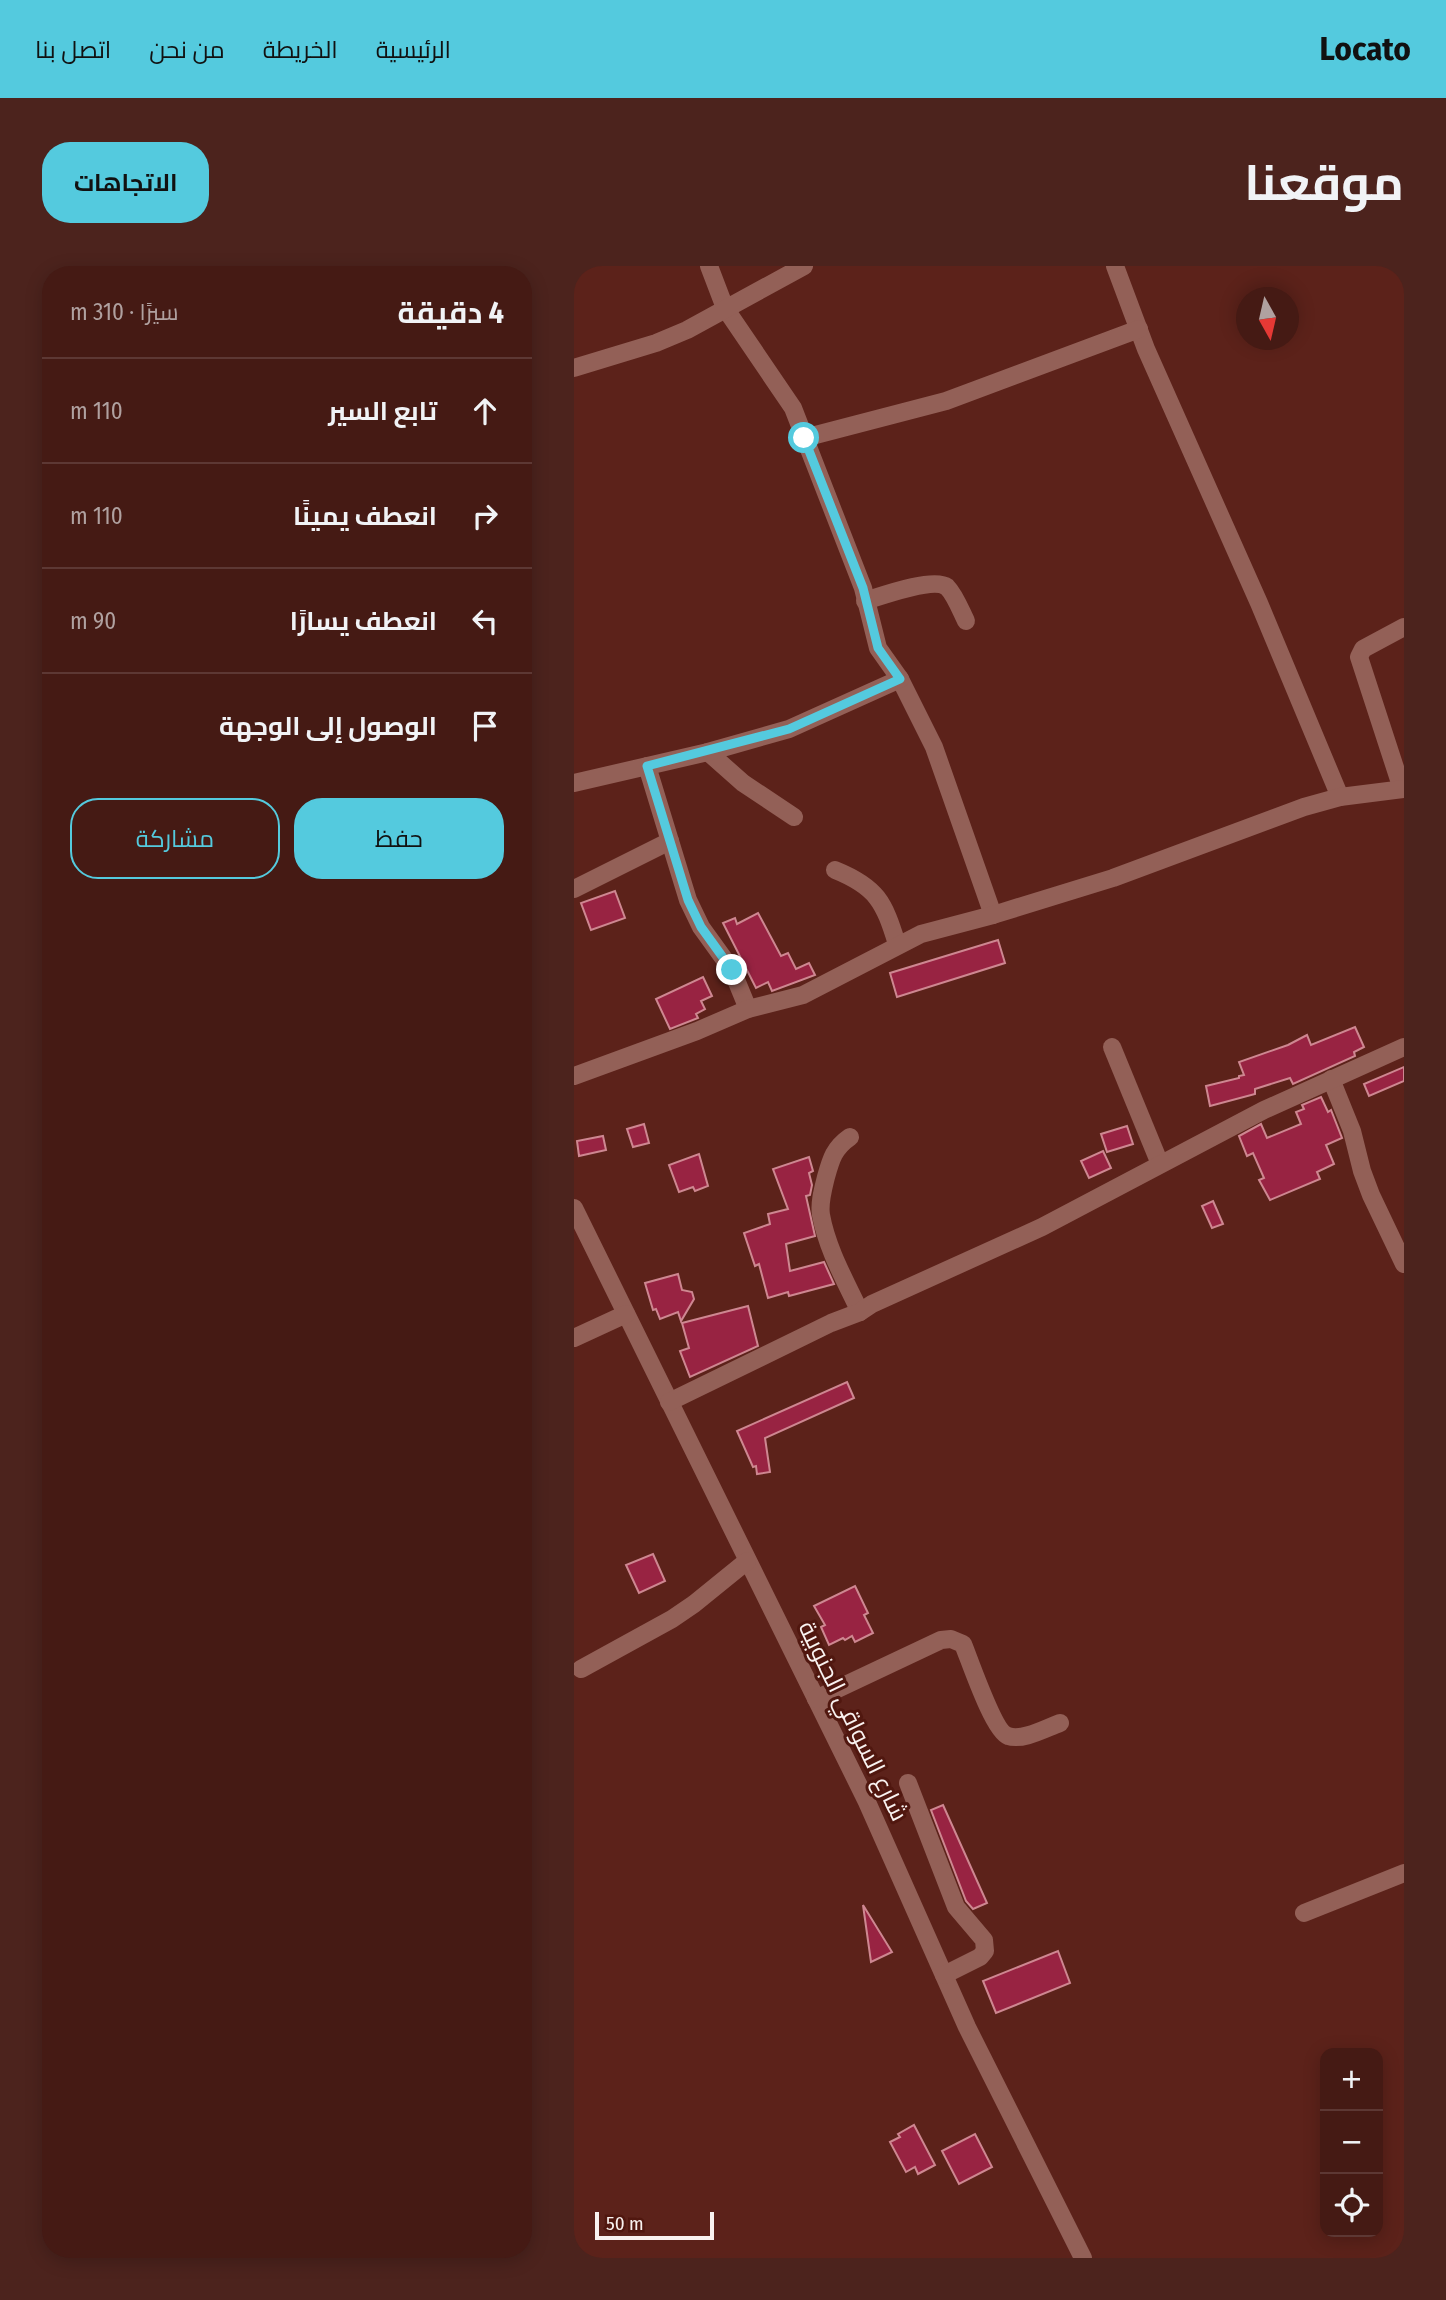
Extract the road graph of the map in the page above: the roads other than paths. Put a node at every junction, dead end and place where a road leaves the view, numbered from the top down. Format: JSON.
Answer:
{"nodes":[{"id":1,"x":709,"y":266,"type":"edge"},
{"id":2,"x":804,"y":266,"type":"edge"},
{"id":3,"x":1115,"y":266,"type":"edge"},
{"id":4,"x":725,"y":308,"type":"junction"},
{"id":5,"x":1139,"y":329,"type":"junction"},
{"id":6,"x":574,"y":368,"type":"edge"},
{"id":7,"x":804,"y":438,"type":"junction"},
{"id":8,"x":865,"y":601,"type":"junction"},
{"id":9,"x":966,"y":621,"type":"dead end"},
{"id":10,"x":1404,"y":627,"type":"edge"},
{"id":11,"x":900,"y":679,"type":"junction"},
{"id":12,"x":708,"y":752,"type":"junction"},
{"id":13,"x":647,"y":766,"type":"junction"},
{"id":14,"x":574,"y":783,"type":"edge"},
{"id":15,"x":1403,"y":789,"type":"edge"},
{"id":16,"x":1340,"y":797,"type":"junction"},
{"id":17,"x":794,"y":817,"type":"dead end"},
{"id":18,"x":670,"y":841,"type":"junction"},
{"id":19,"x":835,"y":870,"type":"dead end"},
{"id":20,"x":574,"y":888,"type":"edge"},
{"id":21,"x":993,"y":915,"type":"junction"},
{"id":22,"x":897,"y":944,"type":"junction"},
{"id":23,"x":748,"y":1009,"type":"junction"},
{"id":24,"x":1112,"y":1047,"type":"dead end"},
{"id":25,"x":1404,"y":1047,"type":"edge"},
{"id":26,"x":574,"y":1076,"type":"edge"},
{"id":27,"x":1331,"y":1079,"type":"junction"},
{"id":28,"x":850,"y":1137,"type":"dead end"},
{"id":29,"x":1160,"y":1164,"type":"junction"},
{"id":30,"x":574,"y":1208,"type":"edge"},
{"id":31,"x":1404,"y":1264,"type":"edge"},
{"id":32,"x":860,"y":1312,"type":"junction"},
{"id":33,"x":626,"y":1314,"type":"junction"},
{"id":34,"x":574,"y":1338,"type":"edge"},
{"id":35,"x":669,"y":1402,"type":"junction"},
{"id":36,"x":747,"y":1562,"type":"junction"},
{"id":37,"x":581,"y":1670,"type":"dead end"},
{"id":38,"x":816,"y":1699,"type":"junction"},
{"id":39,"x":1060,"y":1723,"type":"dead end"},
{"id":40,"x":908,"y":1783,"type":"dead end"},
{"id":41,"x":1404,"y":1873,"type":"edge"},
{"id":42,"x":1304,"y":1913,"type":"dead end"},
{"id":43,"x":944,"y":1975,"type":"junction"},
{"id":44,"x":1083,"y":2258,"type":"edge"}],
"edges":[{"from":1,"to":4,"type":"street"},
{"from":2,"to":4,"type":"street"},
{"from":3,"to":5,"type":"street"},
{"from":4,"to":6,"type":"street"},
{"from":4,"to":7,"type":"street"},
{"from":5,"to":7,"type":"street"},
{"from":5,"to":16,"type":"street"},
{"from":7,"to":8,"type":"street"},
{"from":8,"to":9,"type":"street"},
{"from":8,"to":11,"type":"street"},
{"from":10,"to":15,"type":"street"},
{"from":11,"to":12,"type":"street"},
{"from":11,"to":21,"type":"street"},
{"from":12,"to":13,"type":"street"},
{"from":12,"to":17,"type":"street"},
{"from":13,"to":14,"type":"street"},
{"from":13,"to":18,"type":"street"},
{"from":15,"to":16,"type":"street"},
{"from":16,"to":21,"type":"street"},
{"from":18,"to":20,"type":"street"},
{"from":18,"to":23,"type":"street"},
{"from":19,"to":22,"type":"street"},
{"from":21,"to":22,"type":"street"},
{"from":22,"to":23,"type":"street"},
{"from":23,"to":26,"type":"street"},
{"from":24,"to":29,"type":"street"},
{"from":25,"to":27,"type":"street"},
{"from":27,"to":29,"type":"street"},
{"from":27,"to":31,"type":"street"},
{"from":28,"to":32,"type":"street"},
{"from":29,"to":32,"type":"street"},
{"from":30,"to":33,"type":"street","name":"شارع السواقي الجنوبية"},
{"from":32,"to":35,"type":"street"},
{"from":33,"to":34,"type":"street"},
{"from":33,"to":35,"type":"street","name":"شارع السواقي الجنوبية"},
{"from":35,"to":36,"type":"street","name":"شارع السواقي الجنوبية"},
{"from":36,"to":37,"type":"street"},
{"from":36,"to":38,"type":"street","name":"شارع السواقي الجنوبية"},
{"from":38,"to":39,"type":"street"},
{"from":38,"to":43,"type":"street","name":"شارع السواقي الجنوبية"},
{"from":40,"to":43,"type":"street"},
{"from":41,"to":42,"type":"street"},
{"from":43,"to":44,"type":"street","name":"شارع السواقي الجنوبية"}]}
